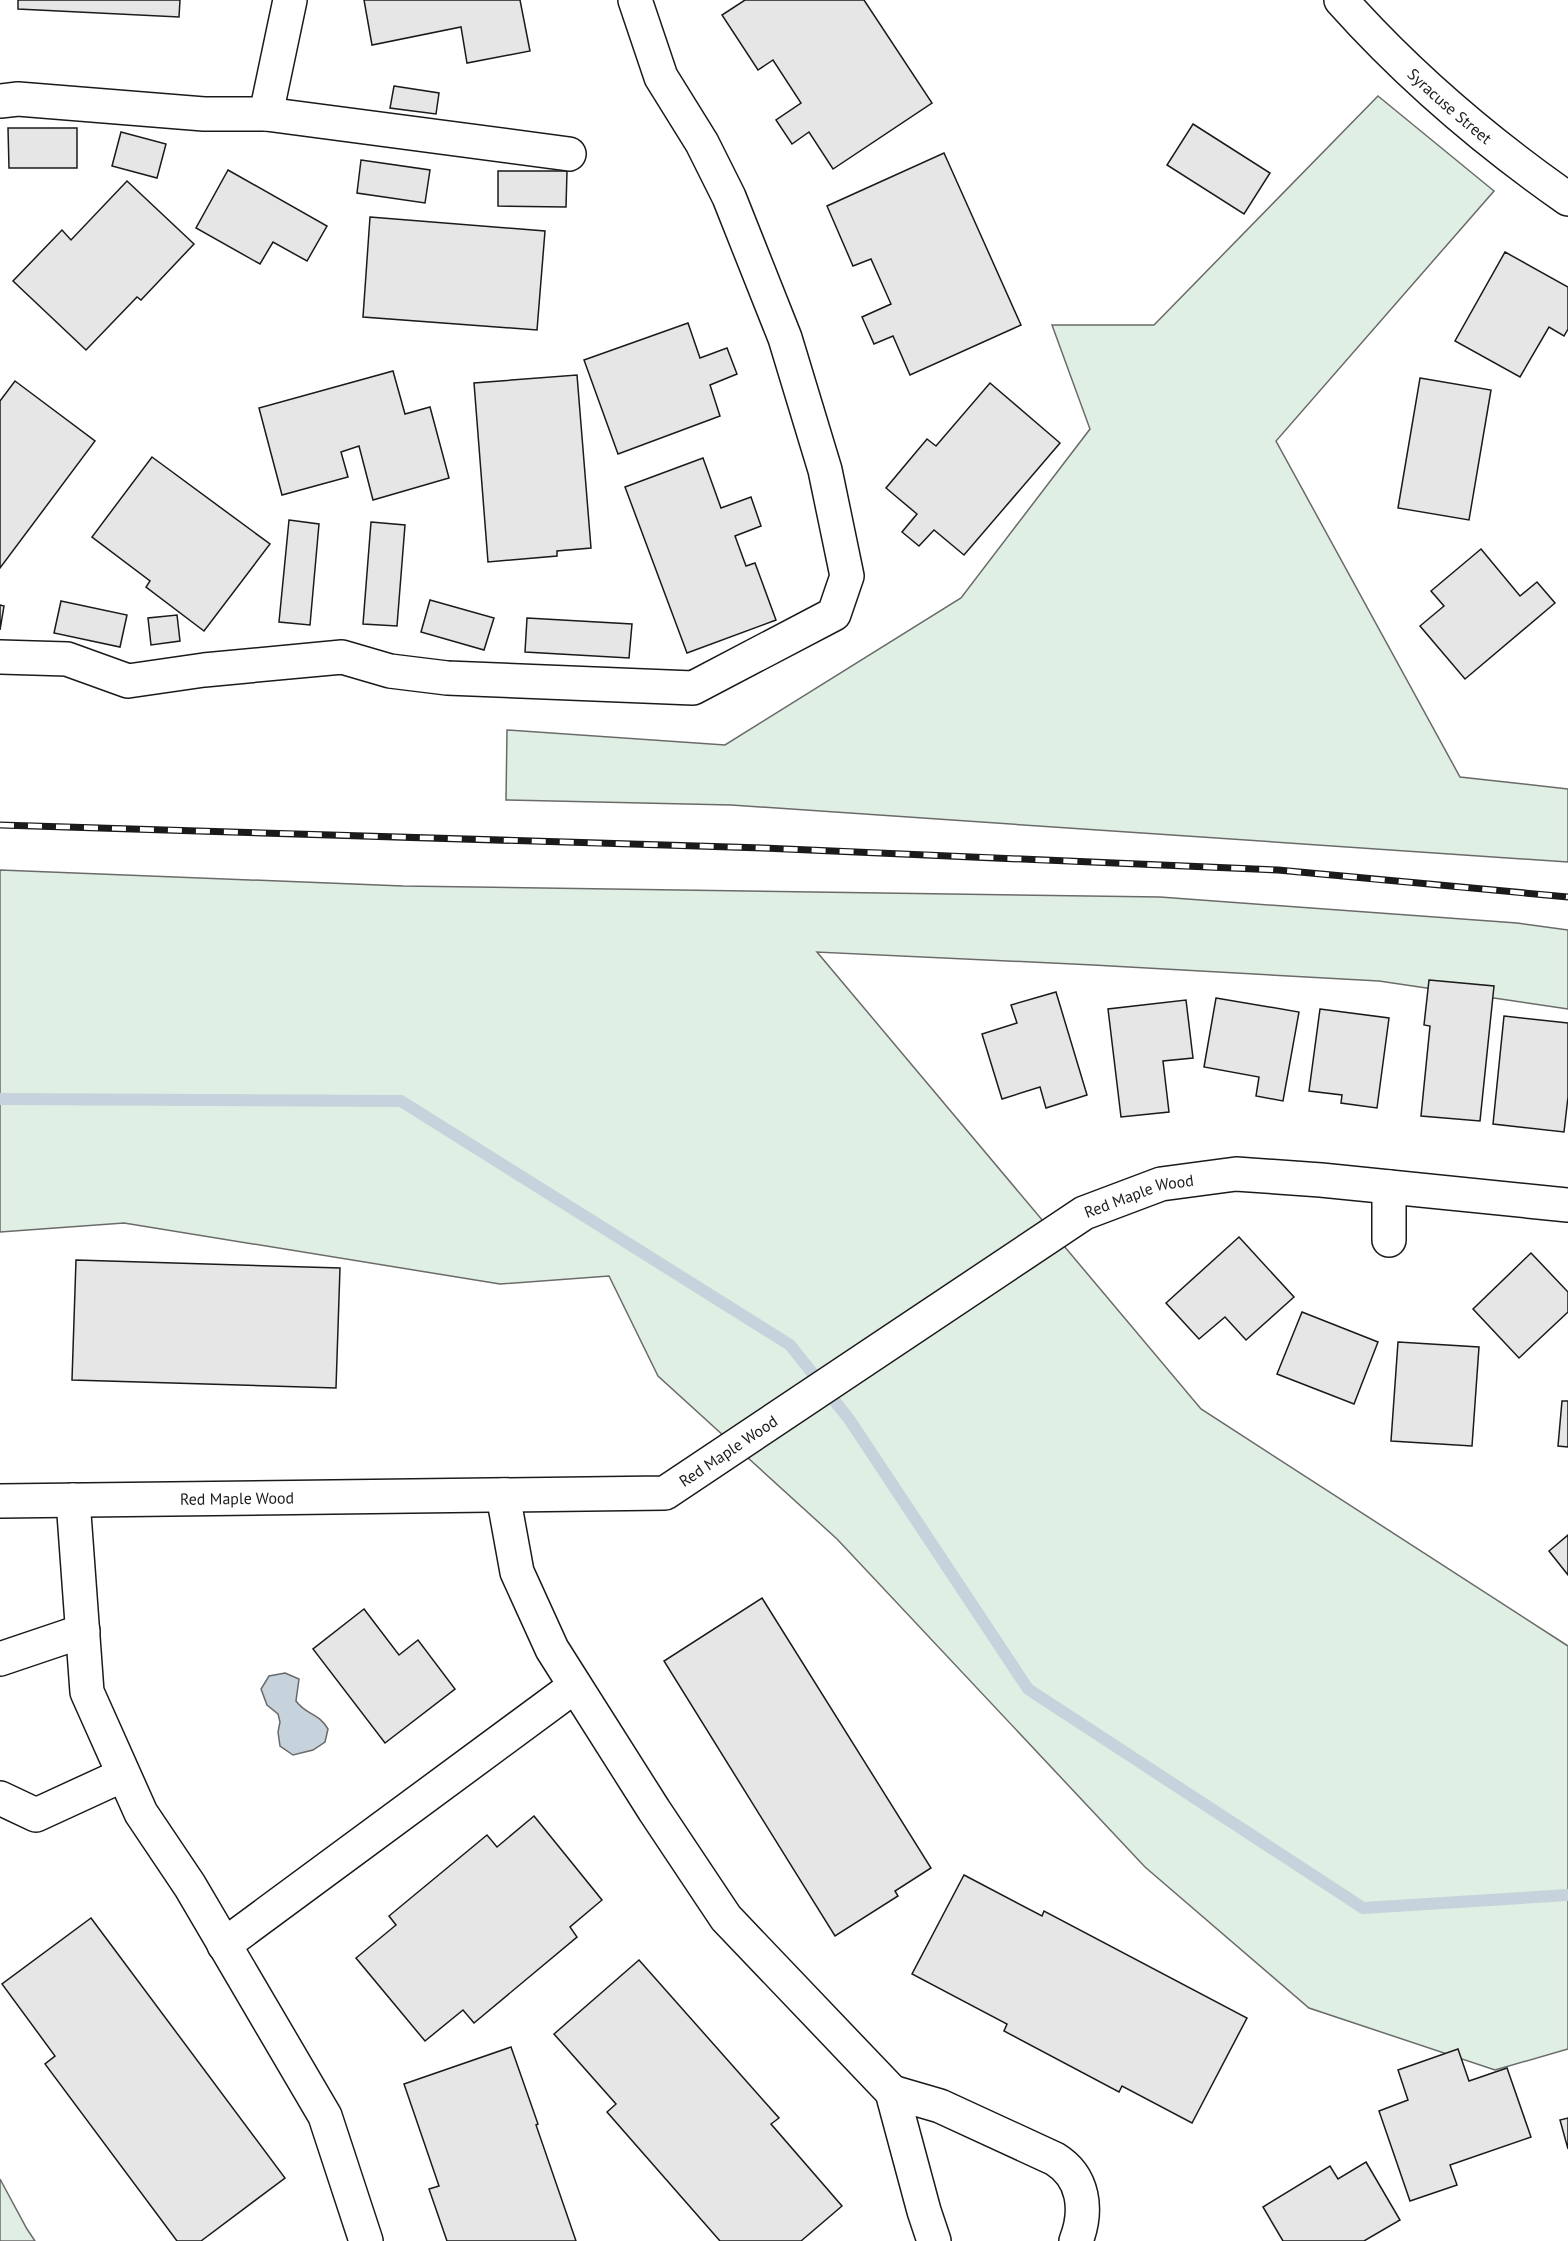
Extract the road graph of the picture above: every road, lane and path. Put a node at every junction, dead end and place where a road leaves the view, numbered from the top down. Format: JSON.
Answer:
{"nodes":[{"id":1,"x":290,"y":0,"type":"edge"},
{"id":2,"x":635,"y":0,"type":"edge"},
{"id":3,"x":1341,"y":0,"type":"edge"},
{"id":4,"x":0,"y":101,"type":"edge"},
{"id":5,"x":266,"y":114,"type":"junction"},
{"id":6,"x":569,"y":154,"type":"dead end"},
{"id":7,"x":1568,"y":199,"type":"edge"},
{"id":8,"x":0,"y":657,"type":"edge"},
{"id":9,"x":1389,"y":1187,"type":"junction"},
{"id":10,"x":1568,"y":1205,"type":"edge"},
{"id":11,"x":1389,"y":1240,"type":"dead end"},
{"id":12,"x":502,"y":1495,"type":"junction"},
{"id":13,"x":73,"y":1500,"type":"junction"},
{"id":14,"x":0,"y":1501,"type":"edge"},
{"id":15,"x":83,"y":1631,"type":"junction"},
{"id":16,"x":0,"y":1659,"type":"edge"},
{"id":17,"x":575,"y":1686,"type":"junction"},
{"id":18,"x":123,"y":1775,"type":"junction"},
{"id":19,"x":0,"y":1798,"type":"edge"},
{"id":20,"x":224,"y":1945,"type":"junction"},
{"id":21,"x":892,"y":2092,"type":"junction"},
{"id":22,"x":366,"y":2241,"type":"edge"},
{"id":23,"x":934,"y":2241,"type":"edge"},
{"id":24,"x":1076,"y":2241,"type":"edge"}],
"edges":[{"from":1,"to":5,"type":"street"},
{"from":2,"to":8,"type":"street"},
{"from":3,"to":7,"type":"street","name":"Syracuse Street"},
{"from":4,"to":5,"type":"street"},
{"from":5,"to":6,"type":"street"},
{"from":9,"to":10,"type":"street","name":"Red Maple Wood"},
{"from":9,"to":11,"type":"street"},
{"from":9,"to":12,"type":"street","name":"Red Maple Wood"},
{"from":12,"to":13,"type":"street","name":"Red Maple Wood"},
{"from":12,"to":17,"type":"street"},
{"from":13,"to":14,"type":"street","name":"Red Maple Wood"},
{"from":13,"to":15,"type":"street"},
{"from":15,"to":16,"type":"street"},
{"from":15,"to":18,"type":"street"},
{"from":17,"to":20,"type":"street"},
{"from":17,"to":21,"type":"street"},
{"from":18,"to":19,"type":"street"},
{"from":18,"to":20,"type":"street"},
{"from":20,"to":22,"type":"street"},
{"from":21,"to":23,"type":"street"},
{"from":21,"to":24,"type":"street"}]}
